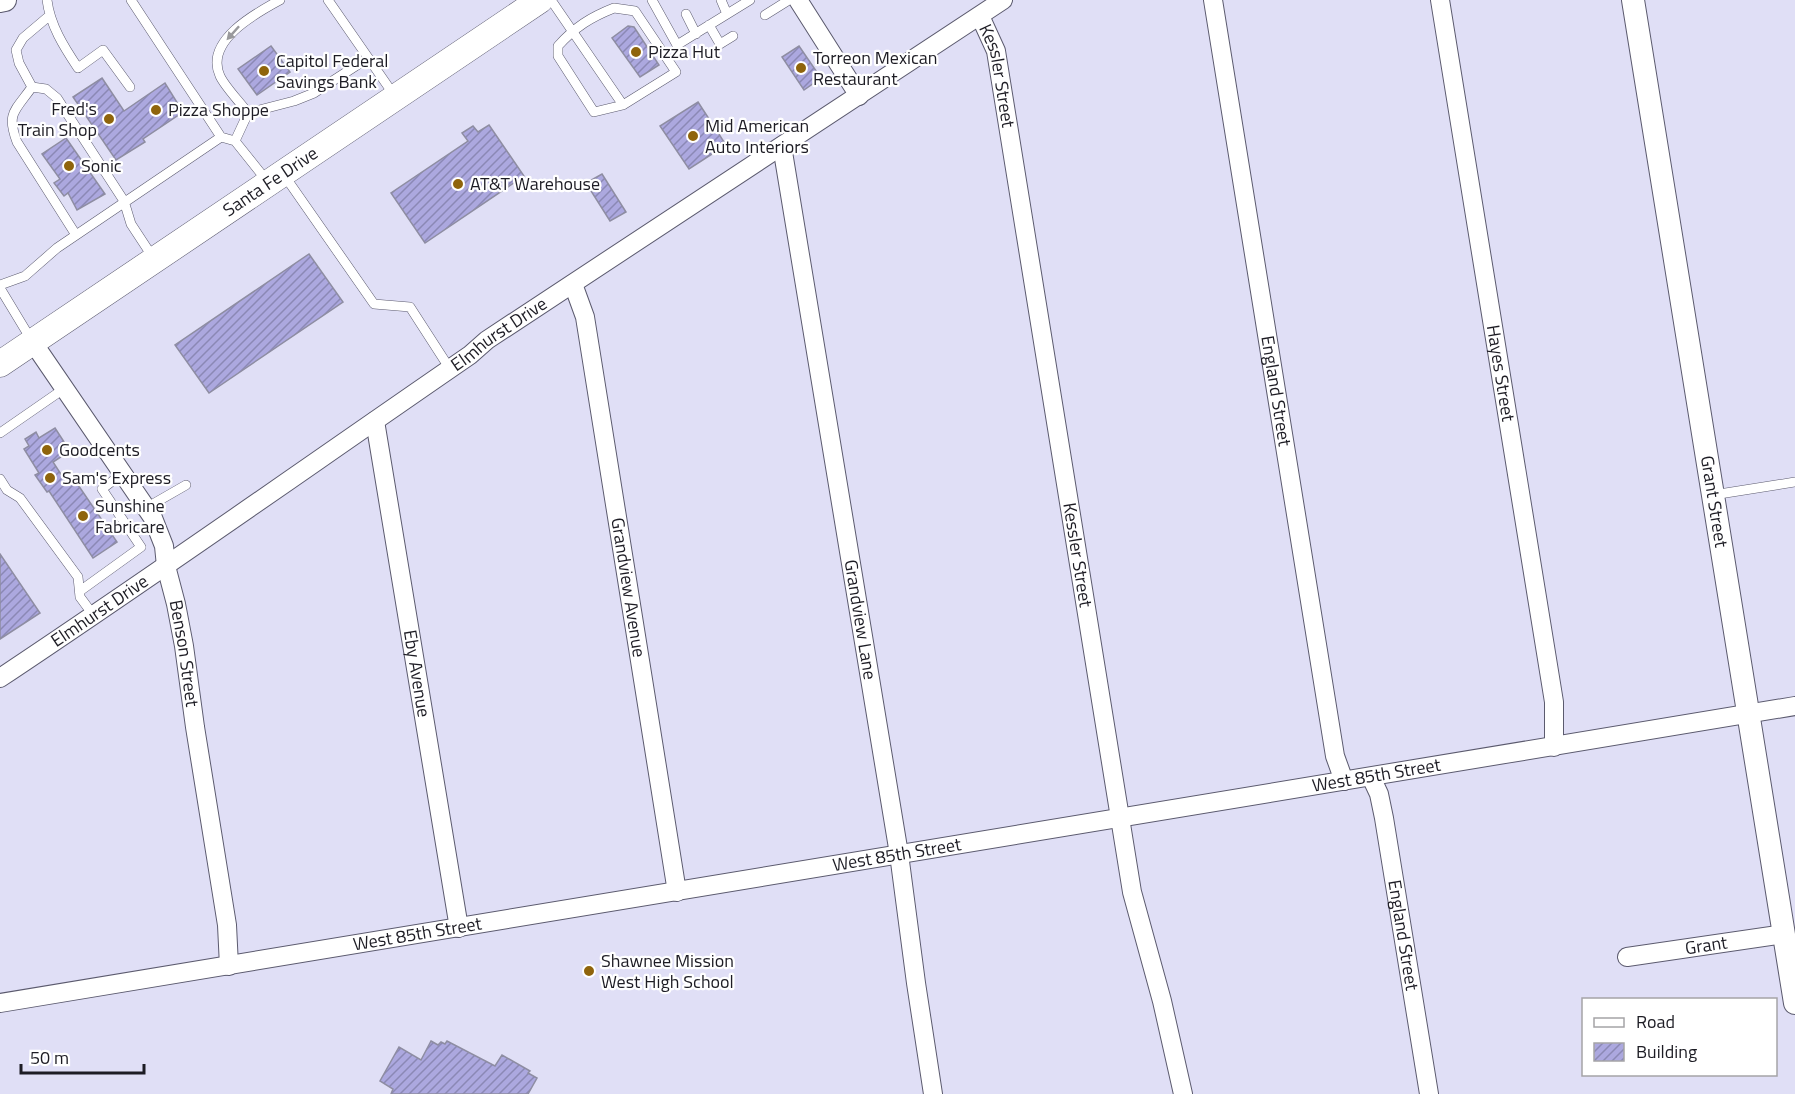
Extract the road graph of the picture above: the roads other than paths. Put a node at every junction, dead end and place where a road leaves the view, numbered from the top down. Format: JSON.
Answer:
{"nodes":[{"id":1,"x":5,"y":0,"type":"edge"},
{"id":2,"x":47,"y":0,"type":"edge"},
{"id":3,"x":131,"y":0,"type":"edge"},
{"id":4,"x":280,"y":0,"type":"edge"},
{"id":5,"x":328,"y":0,"type":"edge"},
{"id":6,"x":540,"y":0,"type":"edge"},
{"id":7,"x":550,"y":0,"type":"edge"},
{"id":8,"x":652,"y":0,"type":"edge"},
{"id":9,"x":721,"y":0,"type":"edge"},
{"id":10,"x":750,"y":0,"type":"edge"},
{"id":11,"x":789,"y":0,"type":"edge"},
{"id":12,"x":798,"y":0,"type":"edge"},
{"id":13,"x":1003,"y":0,"type":"edge"},
{"id":14,"x":1213,"y":0,"type":"edge"},
{"id":15,"x":1440,"y":0,"type":"edge"},
{"id":16,"x":1633,"y":0,"type":"edge"},
{"id":17,"x":0,"y":1,"type":"edge"},
{"id":18,"x":686,"y":14,"type":"dead end"},
{"id":19,"x":727,"y":14,"type":"junction"},
{"id":20,"x":49,"y":15,"type":"junction"},
{"id":21,"x":765,"y":15,"type":"dead end"},
{"id":22,"x":980,"y":16,"type":"junction"},
{"id":23,"x":709,"y":25,"type":"junction"},
{"id":24,"x":572,"y":31,"type":"junction"},
{"id":25,"x":696,"y":34,"type":"junction"},
{"id":26,"x":733,"y":36,"type":"dead end"},
{"id":27,"x":368,"y":58,"type":"junction"},
{"id":28,"x":32,"y":87,"type":"junction"},
{"id":29,"x":130,"y":87,"type":"dead end"},
{"id":30,"x":859,"y":96,"type":"junction"},
{"id":31,"x":395,"y":97,"type":"junction"},
{"id":32,"x":623,"y":105,"type":"junction"},
{"id":33,"x":249,"y":113,"type":"junction"},
{"id":34,"x":221,"y":136,"type":"junction"},
{"id":35,"x":235,"y":141,"type":"junction"},
{"id":36,"x":782,"y":146,"type":"junction"},
{"id":37,"x":275,"y":178,"type":"junction"},
{"id":38,"x":124,"y":201,"type":"junction"},
{"id":39,"x":76,"y":235,"type":"junction"},
{"id":40,"x":154,"y":259,"type":"junction"},
{"id":41,"x":573,"y":284,"type":"junction"},
{"id":42,"x":0,"y":287,"type":"edge"},
{"id":43,"x":32,"y":341,"type":"junction"},
{"id":44,"x":0,"y":364,"type":"edge"},
{"id":45,"x":450,"y":369,"type":"junction"},
{"id":46,"x":65,"y":388,"type":"junction"},
{"id":47,"x":375,"y":421,"type":"junction"},
{"id":48,"x":0,"y":433,"type":"edge"},
{"id":49,"x":123,"y":473,"type":"junction"},
{"id":50,"x":0,"y":479,"type":"edge"},
{"id":51,"x":1795,"y":482,"type":"edge"},
{"id":52,"x":186,"y":485,"type":"dead end"},
{"id":53,"x":3,"y":492,"type":"edge"},
{"id":54,"x":1713,"y":495,"type":"junction"},
{"id":55,"x":146,"y":508,"type":"junction"},
{"id":56,"x":166,"y":566,"type":"junction"},
{"id":57,"x":80,"y":591,"type":"junction"},
{"id":58,"x":94,"y":616,"type":"junction"},
{"id":59,"x":0,"y":678,"type":"edge"},
{"id":60,"x":1795,"y":706,"type":"edge"},
{"id":61,"x":1748,"y":713,"type":"junction"},
{"id":62,"x":1554,"y":747,"type":"junction"},
{"id":63,"x":1371,"y":777,"type":"junction"},
{"id":64,"x":1344,"y":781,"type":"junction"},
{"id":65,"x":1119,"y":818,"type":"junction"},
{"id":66,"x":899,"y":854,"type":"junction"},
{"id":67,"x":677,"y":892,"type":"junction"},
{"id":68,"x":459,"y":928,"type":"junction"},
{"id":69,"x":1784,"y":934,"type":"junction"},
{"id":70,"x":1627,"y":957,"type":"dead end"},
{"id":71,"x":229,"y":966,"type":"junction"},
{"id":72,"x":0,"y":1003,"type":"edge"},
{"id":73,"x":1795,"y":1003,"type":"edge"},
{"id":74,"x":933,"y":1094,"type":"edge"},
{"id":75,"x":1183,"y":1094,"type":"edge"},
{"id":76,"x":1429,"y":1094,"type":"edge"}],
"edges":[{"from":1,"to":17,"type":"street"},
{"from":2,"to":20,"type":"lane"},
{"from":3,"to":34,"type":"lane"},
{"from":4,"to":33,"type":"lane","one_way":true},
{"from":5,"to":27,"type":"lane"},
{"from":6,"to":31,"type":"main road","name":"Santa Fe Drive"},
{"from":7,"to":24,"type":"lane"},
{"from":8,"to":25,"type":"lane"},
{"from":9,"to":19,"type":"lane"},
{"from":10,"to":19,"type":"lane"},
{"from":11,"to":21,"type":"lane"},
{"from":12,"to":30,"type":"street"},
{"from":13,"to":22,"type":"street","name":"Elmhurst Drive"},
{"from":14,"to":64,"type":"street","name":"England Street"},
{"from":15,"to":62,"type":"street","name":"Hayes Street"},
{"from":16,"to":54,"type":"street","name":"Grant Street"},
{"from":18,"to":25,"type":"lane"},
{"from":19,"to":23,"type":"lane"},
{"from":20,"to":28,"type":"lane"},
{"from":20,"to":29,"type":"lane"},
{"from":22,"to":30,"type":"street","name":"Elmhurst Drive"},
{"from":22,"to":65,"type":"street","name":"Kessler Street"},
{"from":23,"to":25,"type":"lane"},
{"from":23,"to":26,"type":"lane"},
{"from":24,"to":32,"type":"lane"},
{"from":24,"to":32,"type":"lane"},
{"from":24,"to":32,"type":"lane"},
{"from":27,"to":31,"type":"lane"},
{"from":27,"to":33,"type":"lane"},
{"from":28,"to":38,"type":"lane"},
{"from":28,"to":39,"type":"lane"},
{"from":30,"to":36,"type":"street","name":"Elmhurst Drive"},
{"from":31,"to":37,"type":"main road","name":"Santa Fe Drive"},
{"from":33,"to":35,"type":"lane"},
{"from":34,"to":35,"type":"lane"},
{"from":34,"to":38,"type":"lane"},
{"from":35,"to":37,"type":"lane"},
{"from":36,"to":41,"type":"street","name":"Elmhurst Drive"},
{"from":36,"to":66,"type":"street","name":"Grandview Lane"},
{"from":37,"to":40,"type":"main road","name":"Santa Fe Drive"},
{"from":37,"to":45,"type":"lane"},
{"from":38,"to":39,"type":"lane"},
{"from":38,"to":40,"type":"lane"},
{"from":39,"to":42,"type":"lane"},
{"from":40,"to":43,"type":"main road","name":"Santa Fe Drive"},
{"from":41,"to":45,"type":"street","name":"Elmhurst Drive"},
{"from":41,"to":67,"type":"street","name":"Grandview Avenue"},
{"from":42,"to":43,"type":"lane"},
{"from":43,"to":44,"type":"main road","name":"Santa Fe Drive"},
{"from":43,"to":46,"type":"street","name":"Benson Street"},
{"from":45,"to":47,"type":"street","name":"Elmhurst Drive"},
{"from":46,"to":48,"type":"lane"},
{"from":46,"to":49,"type":"street","name":"Benson Street"},
{"from":47,"to":56,"type":"street","name":"Elmhurst Drive"},
{"from":47,"to":68,"type":"street","name":"Eby Avenue"},
{"from":49,"to":55,"type":"street","name":"Benson Street"},
{"from":49,"to":57,"type":"lane"},
{"from":50,"to":53,"type":"lane"},
{"from":51,"to":54,"type":"lane"},
{"from":52,"to":55,"type":"lane"},
{"from":53,"to":57,"type":"lane"},
{"from":54,"to":61,"type":"street","name":"Grant Street"},
{"from":55,"to":56,"type":"street","name":"Benson Street"},
{"from":56,"to":58,"type":"street","name":"Elmhurst Drive"},
{"from":56,"to":71,"type":"street","name":"Benson Street"},
{"from":57,"to":58,"type":"lane"},
{"from":58,"to":59,"type":"street","name":"Elmhurst Drive"},
{"from":60,"to":61,"type":"street","name":"West 85th Street"},
{"from":61,"to":62,"type":"street","name":"West 85th Street"},
{"from":61,"to":69,"type":"street","name":"Grant Street"},
{"from":62,"to":63,"type":"street","name":"West 85th Street"},
{"from":63,"to":64,"type":"street","name":"West 85th Street"},
{"from":63,"to":76,"type":"street","name":"England Street"},
{"from":64,"to":65,"type":"street","name":"West 85th Street"},
{"from":65,"to":66,"type":"street","name":"West 85th Street"},
{"from":65,"to":75,"type":"street","name":"Kessler Street"},
{"from":66,"to":67,"type":"street","name":"West 85th Street"},
{"from":66,"to":74,"type":"street","name":"Grandview Lane"},
{"from":67,"to":68,"type":"street","name":"West 85th Street"},
{"from":68,"to":71,"type":"street","name":"West 85th Street"},
{"from":69,"to":70,"type":"street","name":"Grant"},
{"from":69,"to":73,"type":"street","name":"Grant Street"},
{"from":71,"to":72,"type":"street","name":"West 85th Street"}]}
